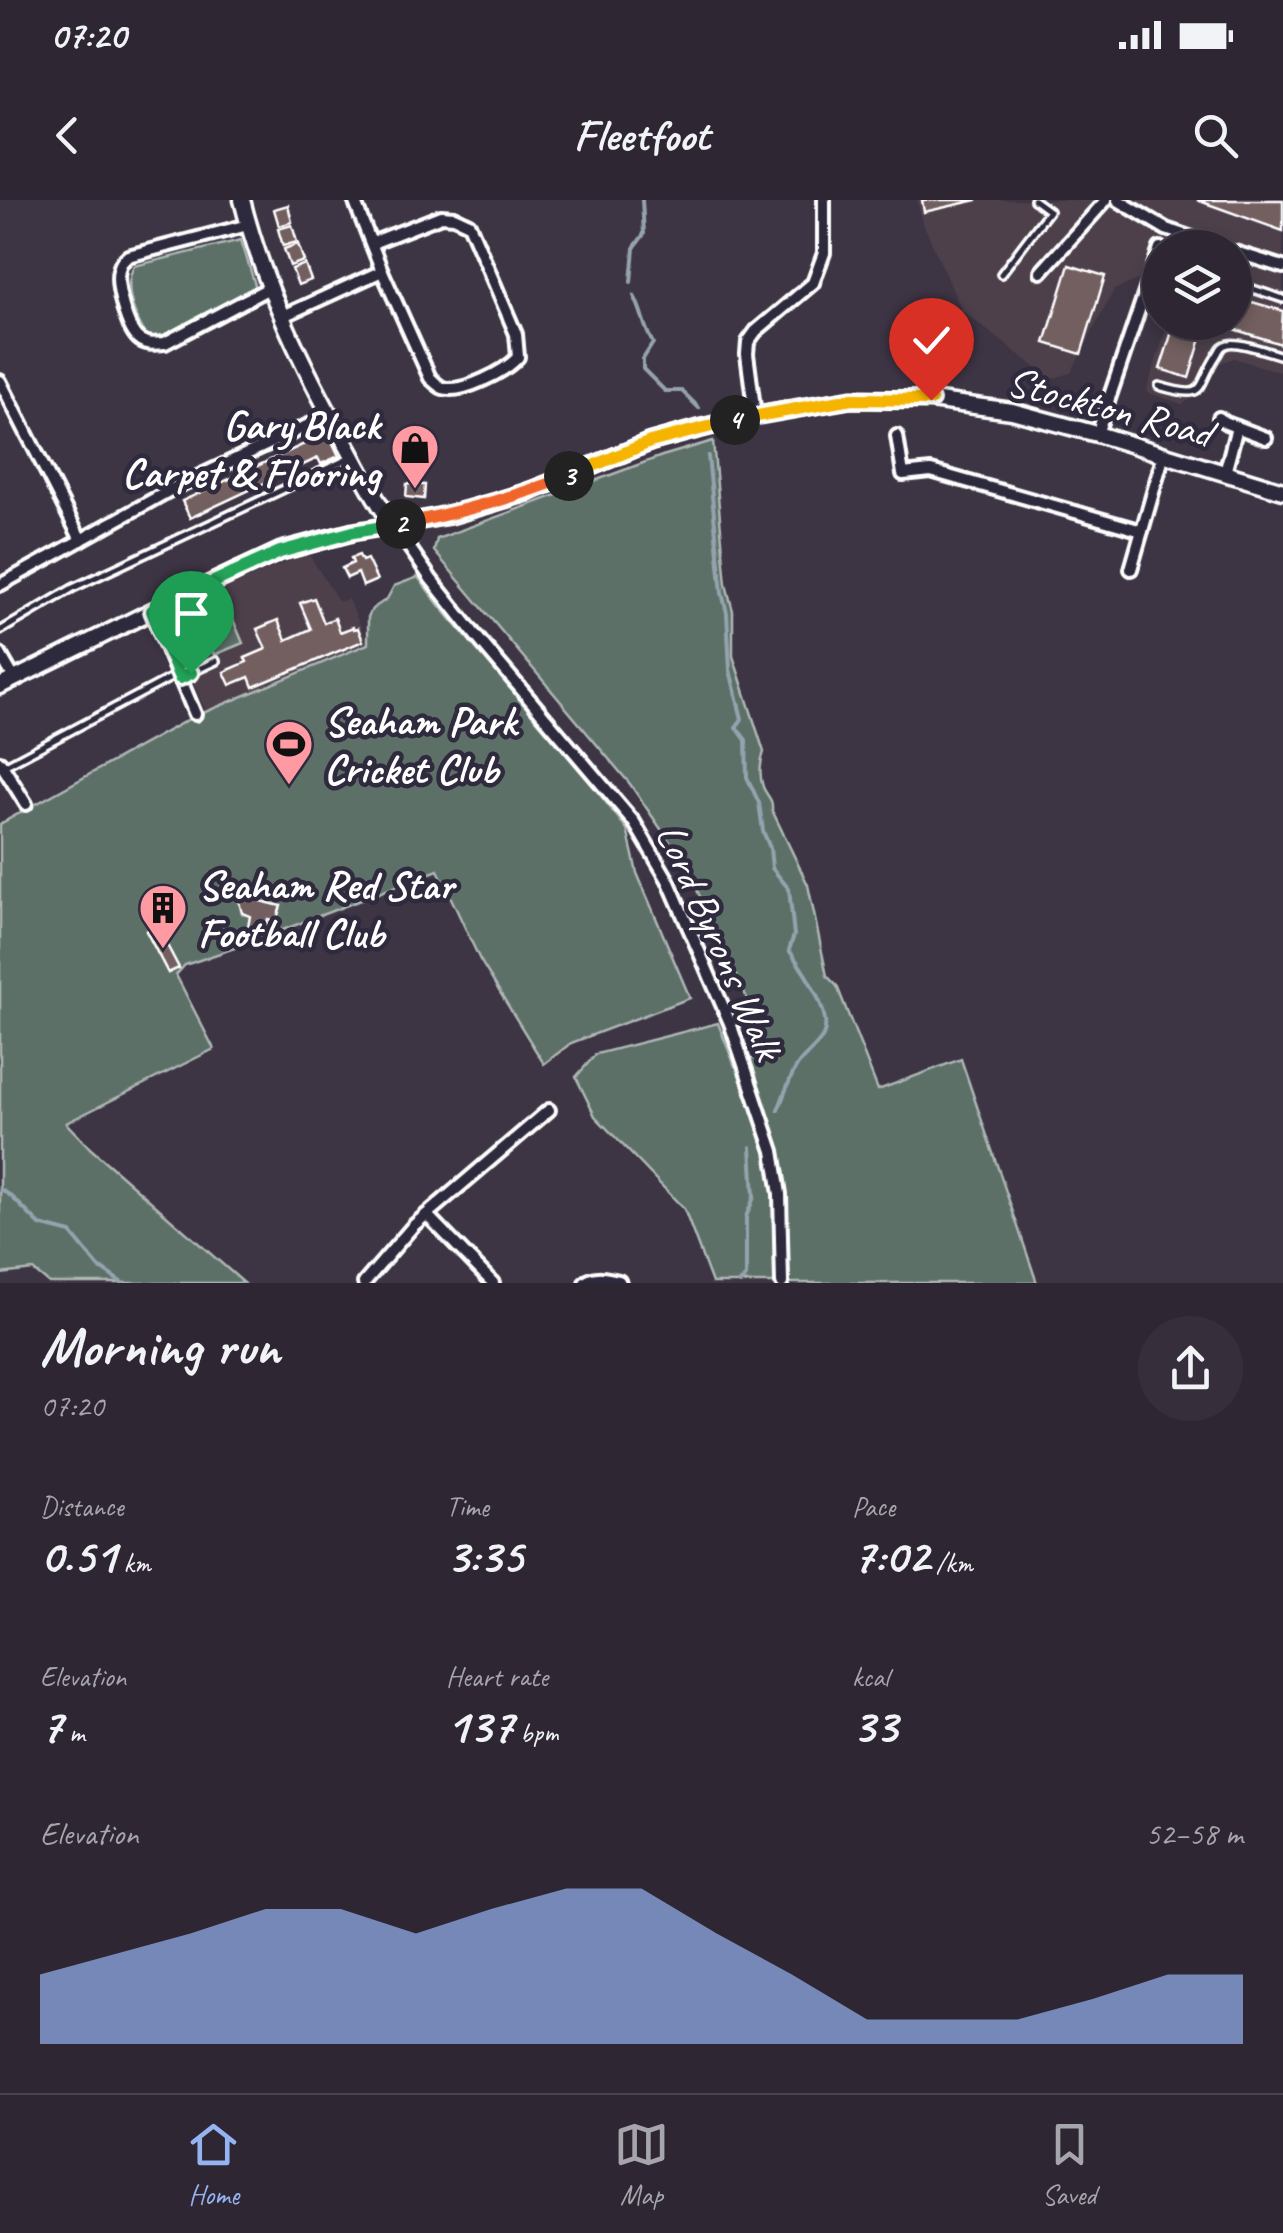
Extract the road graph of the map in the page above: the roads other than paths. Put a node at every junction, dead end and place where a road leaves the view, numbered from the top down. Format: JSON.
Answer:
{"nodes":[{"id":1,"x":242,"y":200,"type":"edge"},
{"id":2,"x":354,"y":200,"type":"edge"},
{"id":3,"x":824,"y":200,"type":"edge"},
{"id":4,"x":1034,"y":200,"type":"edge"},
{"id":5,"x":1106,"y":200,"type":"edge"},
{"id":6,"x":1118,"y":200,"type":"edge"},
{"id":7,"x":248,"y":225,"type":"junction"},
{"id":8,"x":1166,"y":230,"type":"edge"},
{"id":9,"x":372,"y":243,"type":"junction"},
{"id":10,"x":1252,"y":257,"type":"edge"},
{"id":11,"x":1283,"y":267,"type":"edge"},
{"id":12,"x":382,"y":271,"type":"junction"},
{"id":13,"x":1041,"y":272,"type":"dead end"},
{"id":14,"x":1001,"y":274,"type":"dead end"},
{"id":15,"x":269,"y":288,"type":"junction"},
{"id":16,"x":1252,"y":289,"type":"edge"},
{"id":17,"x":1283,"y":299,"type":"edge"},
{"id":18,"x":1142,"y":301,"type":"edge"},
{"id":19,"x":281,"y":316,"type":"junction"},
{"id":20,"x":1283,"y":356,"type":"edge"},
{"id":21,"x":0,"y":382,"type":"edge"},
{"id":22,"x":1159,"y":386,"type":"dead end"},
{"id":23,"x":330,"y":415,"type":"junction"},
{"id":24,"x":754,"y":415,"type":"junction"},
{"id":25,"x":1219,"y":418,"type":"dead end"},
{"id":26,"x":1237,"y":427,"type":"junction"},
{"id":27,"x":1097,"y":434,"type":"junction"},
{"id":28,"x":896,"y":436,"type":"dead end"},
{"id":29,"x":1266,"y":438,"type":"dead end"},
{"id":30,"x":1164,"y":454,"type":"junction"},
{"id":31,"x":353,"y":457,"type":"junction"},
{"id":32,"x":1225,"y":473,"type":"junction"},
{"id":33,"x":1283,"y":491,"type":"edge"},
{"id":34,"x":394,"y":525,"type":"junction"},
{"id":35,"x":1142,"y":531,"type":"junction"},
{"id":36,"x":81,"y":540,"type":"junction"},
{"id":37,"x":1131,"y":569,"type":"dead end"},
{"id":38,"x":0,"y":585,"type":"edge"},
{"id":39,"x":152,"y":611,"type":"junction"},
{"id":40,"x":0,"y":631,"type":"edge"},
{"id":41,"x":0,"y":654,"type":"edge"},
{"id":42,"x":216,"y":661,"type":"dead end"},
{"id":43,"x":179,"y":676,"type":"junction"},
{"id":44,"x":16,"y":680,"type":"junction"},
{"id":45,"x":0,"y":686,"type":"edge"},
{"id":46,"x":195,"y":714,"type":"dead end"},
{"id":47,"x":1,"y":764,"type":"edge"},
{"id":48,"x":26,"y":804,"type":"dead end"},
{"id":49,"x":549,"y":1110,"type":"dead end"},
{"id":50,"x":427,"y":1215,"type":"junction"},
{"id":51,"x":364,"y":1283,"type":"edge"},
{"id":52,"x":492,"y":1283,"type":"edge"},
{"id":53,"x":584,"y":1283,"type":"edge"},
{"id":54,"x":620,"y":1283,"type":"edge"},
{"id":55,"x":782,"y":1283,"type":"edge"}],
"edges":[{"from":1,"to":7,"type":"main road"},
{"from":2,"to":9,"type":"street"},
{"from":3,"to":24,"type":"street"},
{"from":4,"to":14,"type":"lane"},
{"from":5,"to":13,"type":"street"},
{"from":6,"to":8,"type":"street"},
{"from":7,"to":15,"type":"main road"},
{"from":7,"to":15,"type":"street"},
{"from":9,"to":12,"type":"street"},
{"from":9,"to":12,"type":"street"},
{"from":10,"to":11,"type":"street"},
{"from":12,"to":19,"type":"street"},
{"from":15,"to":19,"type":"main road"},
{"from":16,"to":17,"type":"lane"},
{"from":18,"to":27,"type":"street"},
{"from":19,"to":23,"type":"main road"},
{"from":20,"to":22,"type":"lane"},
{"from":21,"to":36,"type":"street"},
{"from":23,"to":31,"type":"main road"},
{"from":23,"to":36,"type":"street"},
{"from":24,"to":27,"type":"main road","name":"Stockton Road"},
{"from":24,"to":34,"type":"main road","name":"Stockton Road"},
{"from":25,"to":26,"type":"street"},
{"from":26,"to":29,"type":"street"},
{"from":26,"to":32,"type":"street"},
{"from":27,"to":30,"type":"main road","name":"Stockton Road"},
{"from":28,"to":35,"type":"street"},
{"from":30,"to":32,"type":"main road","name":"Stockton Road"},
{"from":30,"to":35,"type":"street"},
{"from":31,"to":34,"type":"main road"},
{"from":31,"to":40,"type":"lane"},
{"from":32,"to":33,"type":"main road","name":"Stockton Road"},
{"from":34,"to":39,"type":"main road","name":"Stockton Road"},
{"from":34,"to":55,"type":"street","name":"Lord Byrons Walk"},
{"from":35,"to":37,"type":"street"},
{"from":36,"to":38,"type":"street"},
{"from":39,"to":43,"type":"street"},
{"from":39,"to":44,"type":"main road","name":"Stockton Road"},
{"from":41,"to":44,"type":"street"},
{"from":42,"to":43,"type":"lane"},
{"from":43,"to":46,"type":"street"},
{"from":43,"to":47,"type":"lane"},
{"from":44,"to":45,"type":"main road","name":"Stockton Road"},
{"from":47,"to":48,"type":"street"},
{"from":49,"to":50,"type":"street"},
{"from":50,"to":51,"type":"street"},
{"from":50,"to":52,"type":"street"},
{"from":53,"to":54,"type":"street"}]}
